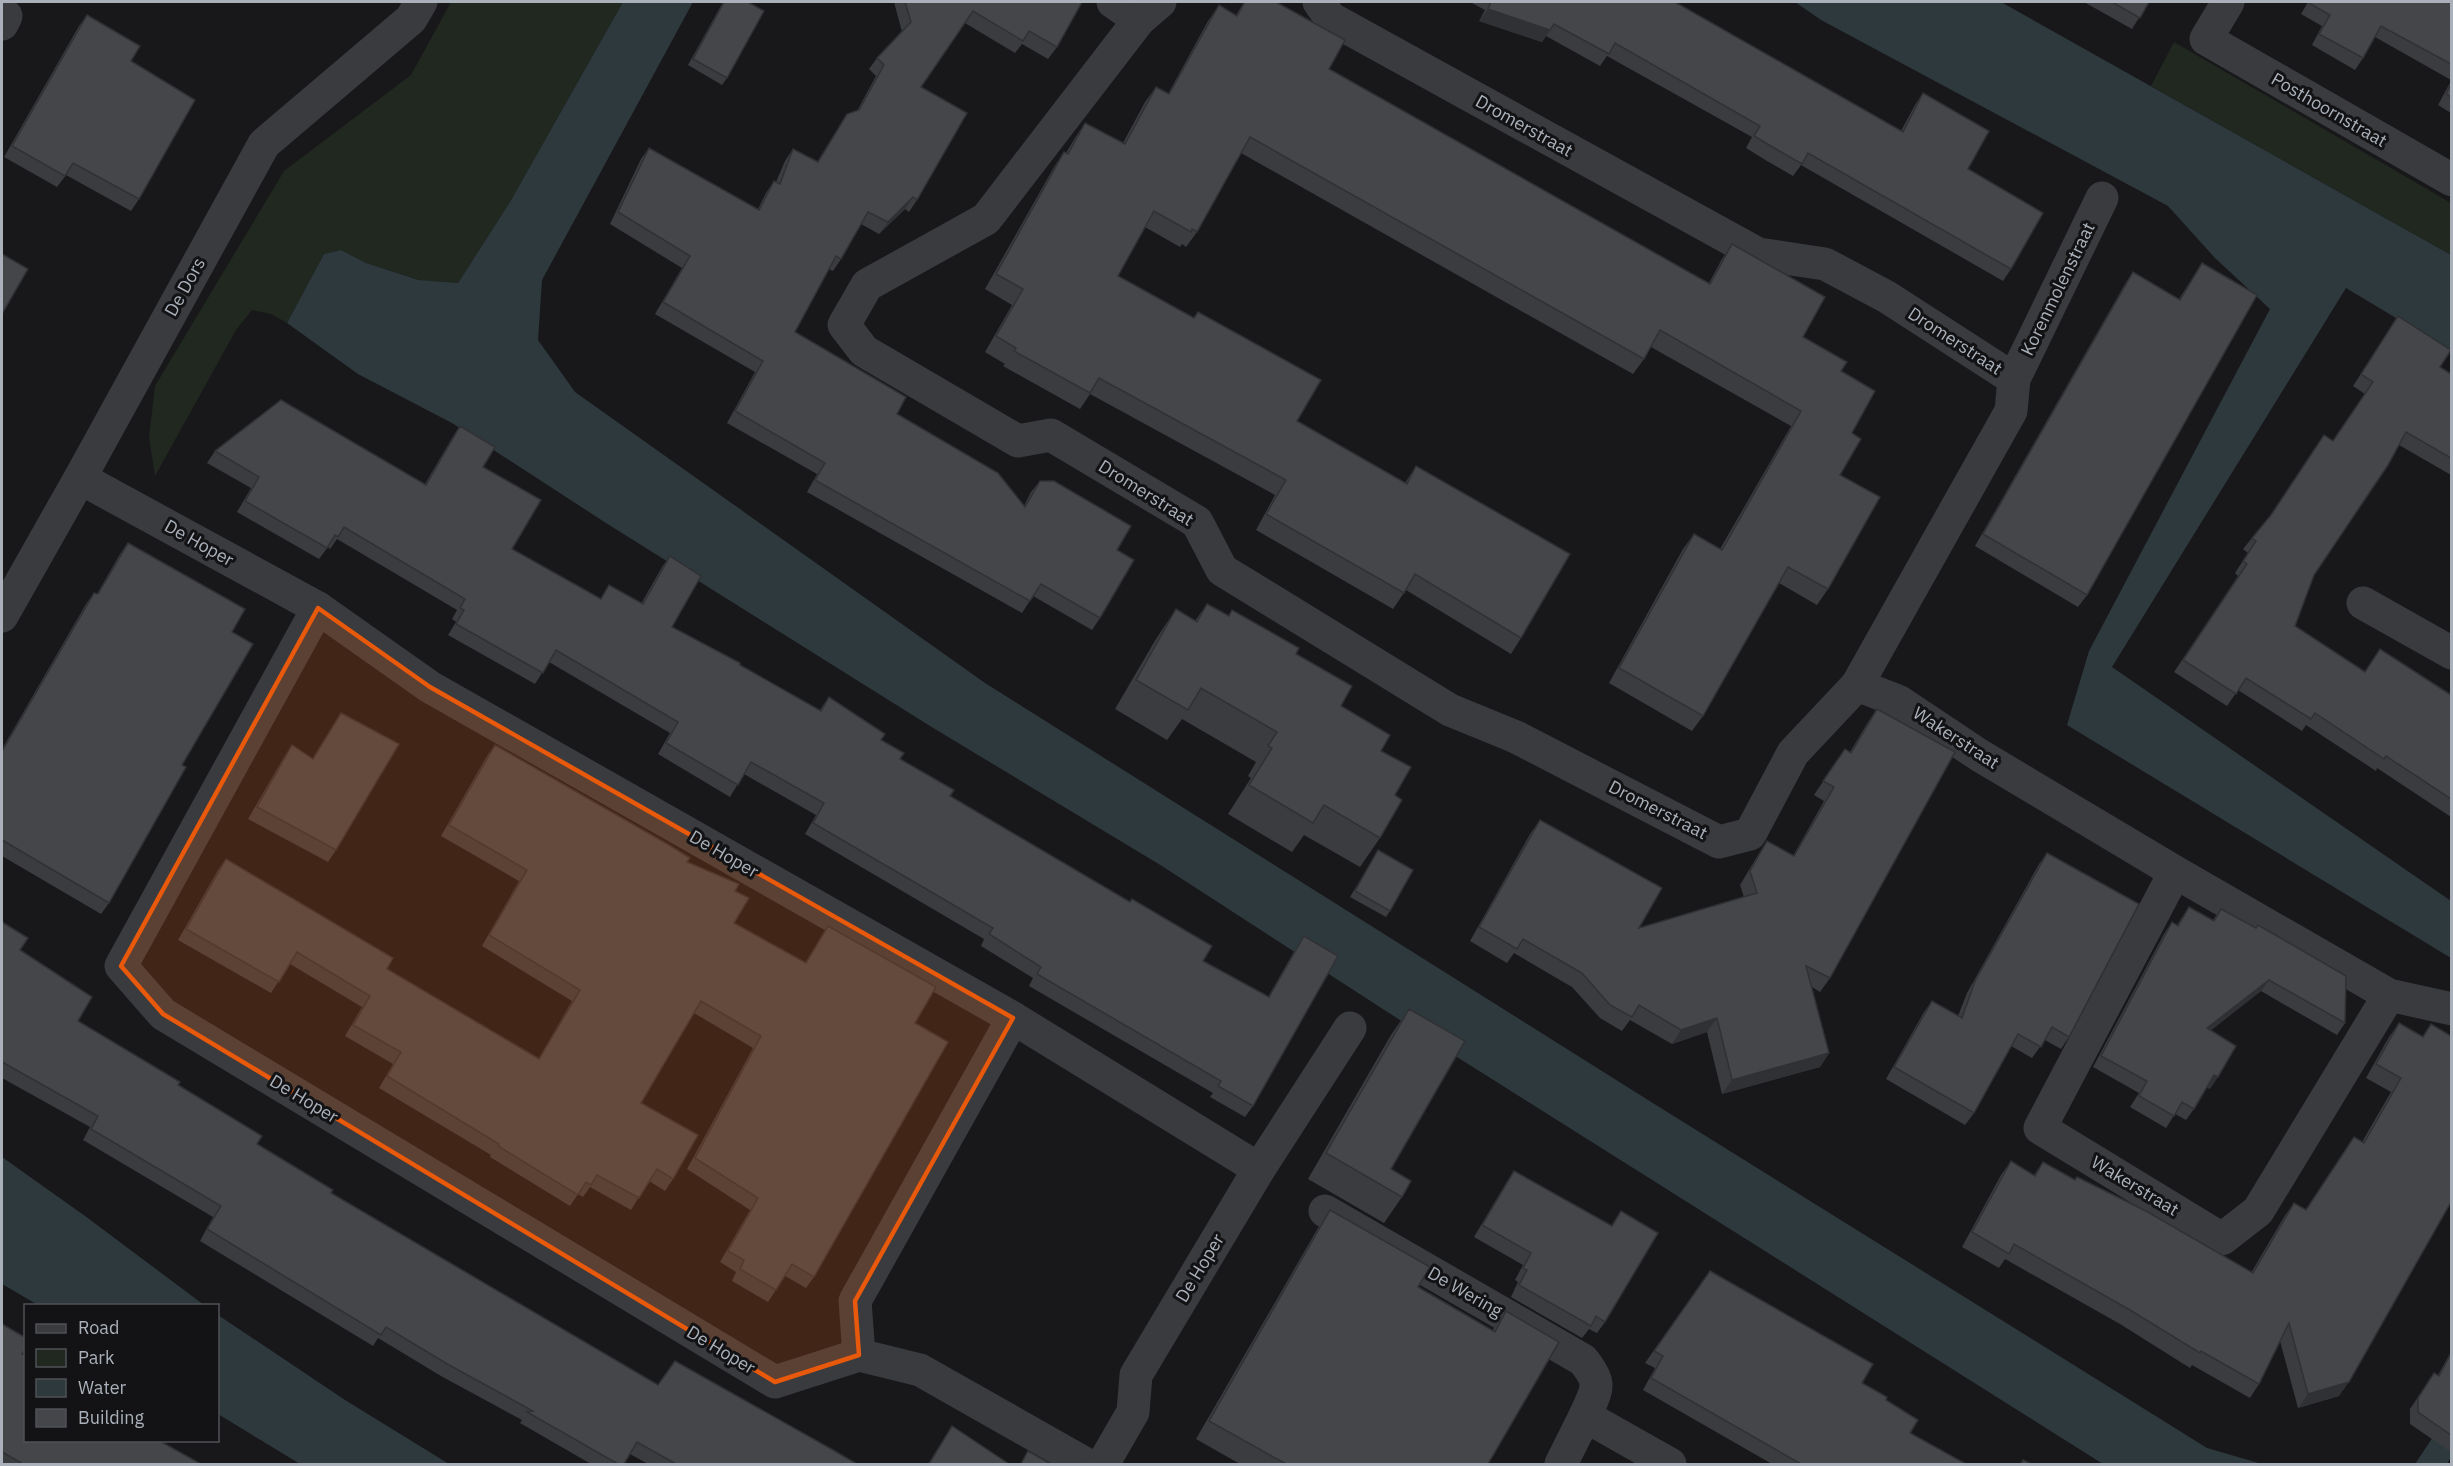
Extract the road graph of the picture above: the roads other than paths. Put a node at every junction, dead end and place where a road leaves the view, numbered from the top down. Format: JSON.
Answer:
{"nodes":[{"id":1,"x":421,"y":2,"type":"edge"},
{"id":2,"x":1319,"y":2,"type":"edge"},
{"id":3,"x":2228,"y":2,"type":"edge"},
{"id":4,"x":1137,"y":8,"type":"edge"},
{"id":5,"x":2,"y":13,"type":"edge"},
{"id":6,"x":2,"y":24,"type":"edge"},
{"id":7,"x":2451,"y":180,"type":"edge"},
{"id":8,"x":2103,"y":198,"type":"dead end"},
{"id":9,"x":2014,"y":379,"type":"junction"},
{"id":10,"x":80,"y":478,"type":"junction"},
{"id":11,"x":2363,"y":603,"type":"dead end"},
{"id":12,"x":318,"y":608,"type":"junction"},
{"id":13,"x":2,"y":616,"type":"edge"},
{"id":14,"x":2451,"y":653,"type":"edge"},
{"id":15,"x":1857,"y":685,"type":"junction"},
{"id":16,"x":2175,"y":872,"type":"junction"},
{"id":17,"x":2389,"y":995,"type":"junction"},
{"id":18,"x":2451,"y":1009,"type":"edge"},
{"id":19,"x":1013,"y":1018,"type":"junction"},
{"id":20,"x":1350,"y":1028,"type":"dead end"},
{"id":21,"x":1259,"y":1169,"type":"junction"},
{"id":22,"x":1325,"y":1212,"type":"dead end"},
{"id":23,"x":859,"y":1355,"type":"junction"},
{"id":24,"x":1585,"y":1416,"type":"junction"},
{"id":25,"x":1086,"y":1464,"type":"edge"},
{"id":26,"x":1103,"y":1464,"type":"edge"},
{"id":27,"x":1561,"y":1464,"type":"edge"},
{"id":28,"x":1670,"y":1464,"type":"edge"}],
"edges":[{"from":1,"to":10,"type":"street","name":"De Dors"},
{"from":2,"to":9,"type":"street","name":"Dromerstraat"},
{"from":3,"to":7,"type":"street","name":"Posthoornstraat"},
{"from":4,"to":15,"type":"street","name":"Dromerstraat"},
{"from":5,"to":6,"type":"street"},
{"from":8,"to":9,"type":"street","name":"Korenmolenstraat"},
{"from":9,"to":15,"type":"street","name":"Dromerstraat"},
{"from":10,"to":12,"type":"street","name":"De Hoper"},
{"from":10,"to":13,"type":"street","name":"De Dors"},
{"from":11,"to":14,"type":"street"},
{"from":12,"to":19,"type":"street","name":"De Hoper"},
{"from":12,"to":23,"type":"street","name":"De Hoper"},
{"from":15,"to":16,"type":"street","name":"Wakerstraat"},
{"from":16,"to":17,"type":"street","name":"Wakerstraat"},
{"from":16,"to":17,"type":"street","name":"Wakerstraat"},
{"from":17,"to":18,"type":"street","name":"Wakerstraat"},
{"from":19,"to":21,"type":"street","name":"De Hoper"},
{"from":19,"to":23,"type":"street"},
{"from":20,"to":21,"type":"street","name":"De Hoper"},
{"from":21,"to":26,"type":"street","name":"De Hoper"},
{"from":22,"to":24,"type":"street","name":"De Wering"},
{"from":23,"to":25,"type":"street"},
{"from":24,"to":27,"type":"street","name":"De Wering"},
{"from":24,"to":28,"type":"street"}]}
